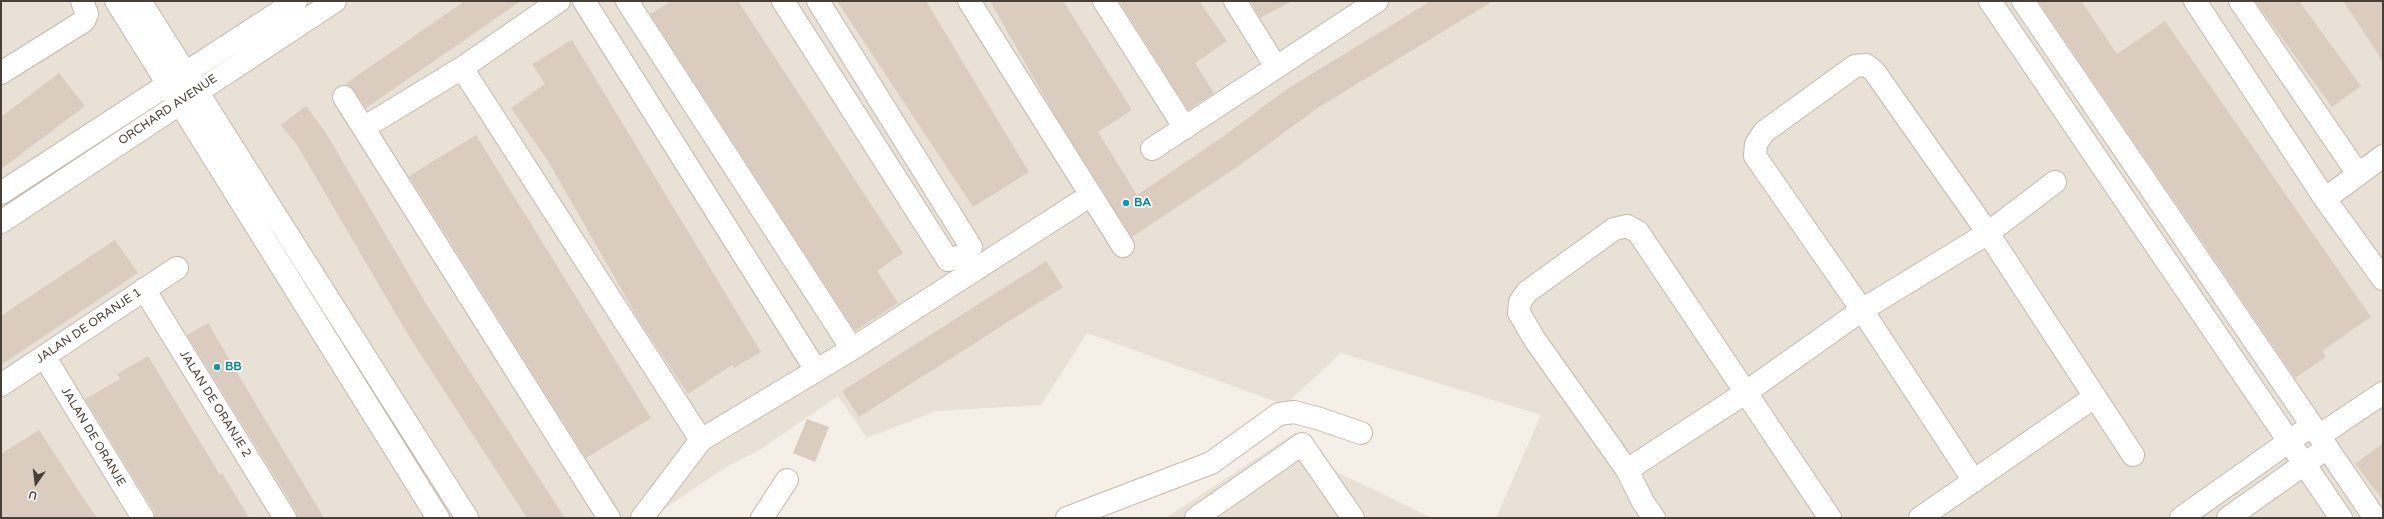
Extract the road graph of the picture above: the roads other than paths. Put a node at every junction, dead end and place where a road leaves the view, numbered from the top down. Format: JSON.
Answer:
{"nodes":[{"id":1,"x":82,"y":1,"type":"edge"},
{"id":2,"x":116,"y":1,"type":"edge"},
{"id":3,"x":140,"y":1,"type":"edge"},
{"id":4,"x":296,"y":1,"type":"edge"},
{"id":5,"x":336,"y":1,"type":"edge"},
{"id":6,"x":559,"y":1,"type":"edge"},
{"id":7,"x":584,"y":1,"type":"edge"},
{"id":8,"x":627,"y":1,"type":"edge"},
{"id":9,"x":783,"y":1,"type":"edge"},
{"id":10,"x":818,"y":1,"type":"edge"},
{"id":11,"x":969,"y":1,"type":"edge"},
{"id":12,"x":1104,"y":1,"type":"edge"},
{"id":13,"x":1235,"y":1,"type":"edge"},
{"id":14,"x":1376,"y":1,"type":"edge"},
{"id":15,"x":1990,"y":1,"type":"edge"},
{"id":16,"x":2023,"y":1,"type":"edge"},
{"id":17,"x":2195,"y":1,"type":"edge"},
{"id":18,"x":2240,"y":1,"type":"edge"},
{"id":19,"x":1276,"y":67,"type":"junction"},
{"id":20,"x":462,"y":68,"type":"junction"},
{"id":21,"x":1,"y":73,"type":"edge"},
{"id":22,"x":176,"y":78,"type":"junction"},
{"id":23,"x":187,"y":97,"type":"junction"},
{"id":24,"x":344,"y":97,"type":"dead end"},
{"id":25,"x":365,"y":127,"type":"junction"},
{"id":26,"x":1185,"y":128,"type":"junction"},
{"id":27,"x":1152,"y":149,"type":"dead end"},
{"id":28,"x":2383,"y":156,"type":"edge"},
{"id":29,"x":2358,"y":174,"type":"junction"},
{"id":30,"x":2055,"y":182,"type":"dead end"},
{"id":31,"x":1,"y":193,"type":"edge"},
{"id":32,"x":1091,"y":195,"type":"junction"},
{"id":33,"x":2325,"y":199,"type":"junction"},
{"id":34,"x":1,"y":222,"type":"edge"},
{"id":35,"x":1988,"y":233,"type":"junction"},
{"id":36,"x":1123,"y":246,"type":"dead end"},
{"id":37,"x":177,"y":268,"type":"dead end"},
{"id":38,"x":2383,"y":279,"type":"edge"},
{"id":39,"x":144,"y":289,"type":"junction"},
{"id":40,"x":1862,"y":310,"type":"junction"},
{"id":41,"x":852,"y":349,"type":"junction"},
{"id":42,"x":44,"y":356,"type":"junction"},
{"id":43,"x":816,"y":370,"type":"junction"},
{"id":44,"x":382,"y":384,"type":"junction"},
{"id":45,"x":1,"y":385,"type":"edge"},
{"id":46,"x":1745,"y":392,"type":"junction"},
{"id":47,"x":2383,"y":393,"type":"edge"},
{"id":48,"x":362,"y":397,"type":"junction"},
{"id":49,"x":2093,"y":398,"type":"junction"},
{"id":50,"x":1361,"y":433,"type":"dead end"},
{"id":51,"x":2319,"y":436,"type":"junction"},
{"id":52,"x":701,"y":440,"type":"junction"},
{"id":53,"x":2289,"y":442,"type":"junction"},
{"id":54,"x":2132,"y":455,"type":"dead end"},
{"id":55,"x":2304,"y":464,"type":"junction"},
{"id":56,"x":1627,"y":470,"type":"junction"},
{"id":57,"x":787,"y":480,"type":"dead end"},
{"id":58,"x":1974,"y":481,"type":"junction"},
{"id":59,"x":2210,"y":498,"type":"junction"},
{"id":60,"x":1645,"y":513,"type":"edge"},
{"id":61,"x":142,"y":518,"type":"edge"},
{"id":62,"x":285,"y":518,"type":"edge"},
{"id":63,"x":438,"y":518,"type":"edge"},
{"id":64,"x":467,"y":518,"type":"edge"},
{"id":65,"x":609,"y":518,"type":"edge"},
{"id":66,"x":642,"y":518,"type":"edge"},
{"id":67,"x":762,"y":518,"type":"edge"},
{"id":68,"x":1067,"y":518,"type":"edge"},
{"id":69,"x":1196,"y":518,"type":"edge"},
{"id":70,"x":1353,"y":518,"type":"edge"},
{"id":71,"x":1830,"y":518,"type":"edge"},
{"id":72,"x":1920,"y":518,"type":"edge"},
{"id":73,"x":2181,"y":518,"type":"edge"},
{"id":74,"x":2224,"y":518,"type":"edge"},
{"id":75,"x":2228,"y":518,"type":"edge"},
{"id":76,"x":2341,"y":518,"type":"edge"},
{"id":77,"x":2375,"y":518,"type":"edge"}],
"edges":[{"from":1,"to":21,"type":"street"},
{"from":2,"to":22,"type":"street"},
{"from":3,"to":22,"type":"street"},
{"from":4,"to":22,"type":"street","name":"ORCHARD AVENUE"},
{"from":5,"to":23,"type":"street","name":"ORCHARD AVENUE"},
{"from":6,"to":20,"type":"street"},
{"from":7,"to":43,"type":"street"},
{"from":8,"to":41,"type":"street"},
{"from":9,"to":10,"type":"street"},
{"from":11,"to":32,"type":"street"},
{"from":12,"to":26,"type":"street"},
{"from":13,"to":19,"type":"street"},
{"from":14,"to":19,"type":"street"},
{"from":15,"to":53,"type":"street"},
{"from":16,"to":51,"type":"street"},
{"from":17,"to":33,"type":"street"},
{"from":18,"to":29,"type":"street"},
{"from":19,"to":26,"type":"street"},
{"from":20,"to":25,"type":"street"},
{"from":20,"to":52,"type":"street"},
{"from":22,"to":23,"type":"street"},
{"from":22,"to":31,"type":"street","name":"ORCHARD AVENUE"},
{"from":23,"to":34,"type":"street","name":"ORCHARD AVENUE"},
{"from":23,"to":44,"type":"street"},
{"from":23,"to":48,"type":"street"},
{"from":24,"to":25,"type":"street"},
{"from":25,"to":65,"type":"street"},
{"from":26,"to":27,"type":"street"},
{"from":28,"to":29,"type":"street"},
{"from":29,"to":33,"type":"street"},
{"from":30,"to":35,"type":"street"},
{"from":32,"to":36,"type":"street"},
{"from":32,"to":41,"type":"street"},
{"from":33,"to":38,"type":"street"},
{"from":35,"to":40,"type":"street"},
{"from":35,"to":40,"type":"street"},
{"from":35,"to":49,"type":"street"},
{"from":37,"to":39,"type":"street","name":"JALAN DE ORANJE 1"},
{"from":39,"to":42,"type":"street","name":"JALAN DE ORANJE 1"},
{"from":39,"to":62,"type":"street","name":"JALAN DE ORANJE 2"},
{"from":40,"to":46,"type":"street"},
{"from":40,"to":58,"type":"street"},
{"from":41,"to":43,"type":"street"},
{"from":42,"to":45,"type":"street","name":"JALAN DE ORANJE 1"},
{"from":42,"to":61,"type":"street","name":"JALAN DE ORANJE"},
{"from":43,"to":52,"type":"street"},
{"from":44,"to":48,"type":"street"},
{"from":44,"to":64,"type":"street"},
{"from":46,"to":56,"type":"street"},
{"from":46,"to":56,"type":"street"},
{"from":46,"to":71,"type":"street"},
{"from":47,"to":51,"type":"street"},
{"from":48,"to":63,"type":"street"},
{"from":49,"to":54,"type":"street"},
{"from":49,"to":58,"type":"street"},
{"from":50,"to":68,"type":"street"},
{"from":51,"to":53,"type":"street"},
{"from":51,"to":55,"type":"street"},
{"from":51,"to":77,"type":"street"},
{"from":52,"to":66,"type":"street"},
{"from":53,"to":55,"type":"street"},
{"from":53,"to":59,"type":"street"},
{"from":55,"to":75,"type":"street"},
{"from":55,"to":76,"type":"street"},
{"from":56,"to":60,"type":"street"},
{"from":57,"to":67,"type":"street"},
{"from":58,"to":72,"type":"street"},
{"from":59,"to":73,"type":"street"},
{"from":59,"to":74,"type":"street"},
{"from":69,"to":70,"type":"street"}]}
